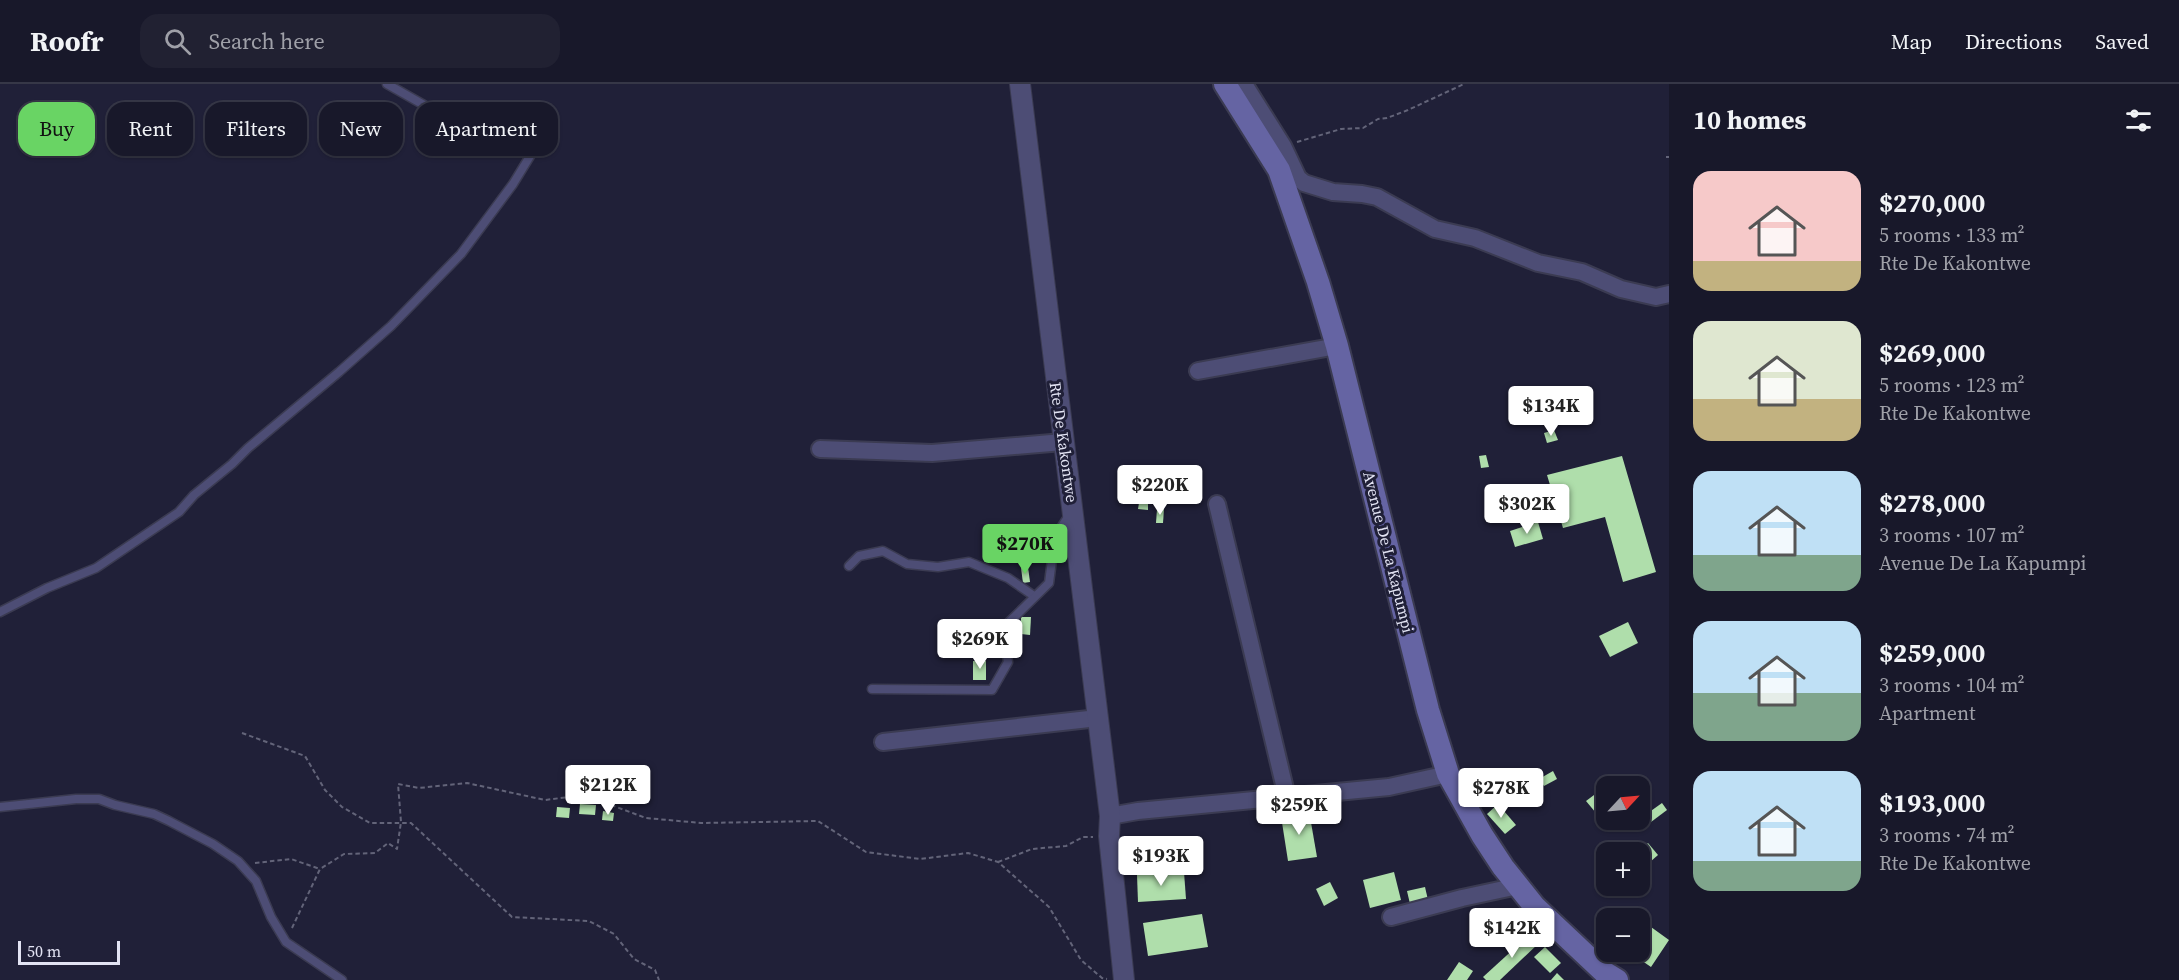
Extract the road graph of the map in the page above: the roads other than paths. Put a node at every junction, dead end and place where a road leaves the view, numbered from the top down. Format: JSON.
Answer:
{"nodes":[{"id":1,"x":387,"y":84,"type":"edge"},
{"id":2,"x":1020,"y":84,"type":"edge"},
{"id":3,"x":1225,"y":84,"type":"edge"},
{"id":4,"x":1244,"y":84,"type":"edge"},
{"id":5,"x":1669,"y":294,"type":"edge"},
{"id":6,"x":1337,"y":346,"type":"junction"},
{"id":7,"x":1198,"y":371,"type":"dead end"},
{"id":8,"x":1063,"y":442,"type":"junction"},
{"id":9,"x":820,"y":449,"type":"dead end"},
{"id":10,"x":1217,"y":504,"type":"dead end"},
{"id":11,"x":1074,"y":508,"type":"junction"},
{"id":12,"x":849,"y":566,"type":"dead end"},
{"id":13,"x":1034,"y":596,"type":"junction"},
{"id":14,"x":0,"y":612,"type":"edge"},
{"id":15,"x":872,"y":689,"type":"dead end"},
{"id":16,"x":1098,"y":718,"type":"junction"},
{"id":17,"x":883,"y":742,"type":"dead end"},
{"id":18,"x":1448,"y":774,"type":"junction"},
{"id":19,"x":1287,"y":797,"type":"junction"},
{"id":20,"x":0,"y":807,"type":"edge"},
{"id":21,"x":1110,"y":816,"type":"junction"},
{"id":22,"x":1518,"y":886,"type":"junction"},
{"id":23,"x":1391,"y":918,"type":"dead end"},
{"id":24,"x":342,"y":980,"type":"edge"},
{"id":25,"x":1124,"y":980,"type":"edge"},
{"id":26,"x":1617,"y":980,"type":"edge"}],
"edges":[{"from":1,"to":14,"type":"lane"},
{"from":2,"to":8,"type":"street","name":"Rte De Kakontwe"},
{"from":3,"to":6,"type":"main road","name":"Avenue De La Kapumpi"},
{"from":4,"to":5,"type":"street"},
{"from":6,"to":7,"type":"street"},
{"from":6,"to":18,"type":"main road","name":"Avenue De La Kapumpi"},
{"from":8,"to":9,"type":"street"},
{"from":8,"to":11,"type":"street","name":"Rte De Kakontwe"},
{"from":10,"to":19,"type":"street"},
{"from":11,"to":13,"type":"lane"},
{"from":11,"to":16,"type":"street","name":"Rte De Kakontwe"},
{"from":12,"to":13,"type":"lane"},
{"from":13,"to":15,"type":"lane"},
{"from":16,"to":17,"type":"street"},
{"from":16,"to":21,"type":"street","name":"Rte De Kakontwe"},
{"from":18,"to":19,"type":"street"},
{"from":18,"to":22,"type":"main road","name":"Avenue De La Kapumpi"},
{"from":19,"to":21,"type":"street"},
{"from":20,"to":24,"type":"lane"},
{"from":21,"to":25,"type":"street","name":"Rte De Kakontwe"},
{"from":22,"to":23,"type":"street"},
{"from":22,"to":26,"type":"main road","name":"Avenue De La Kapumpi"}]}
